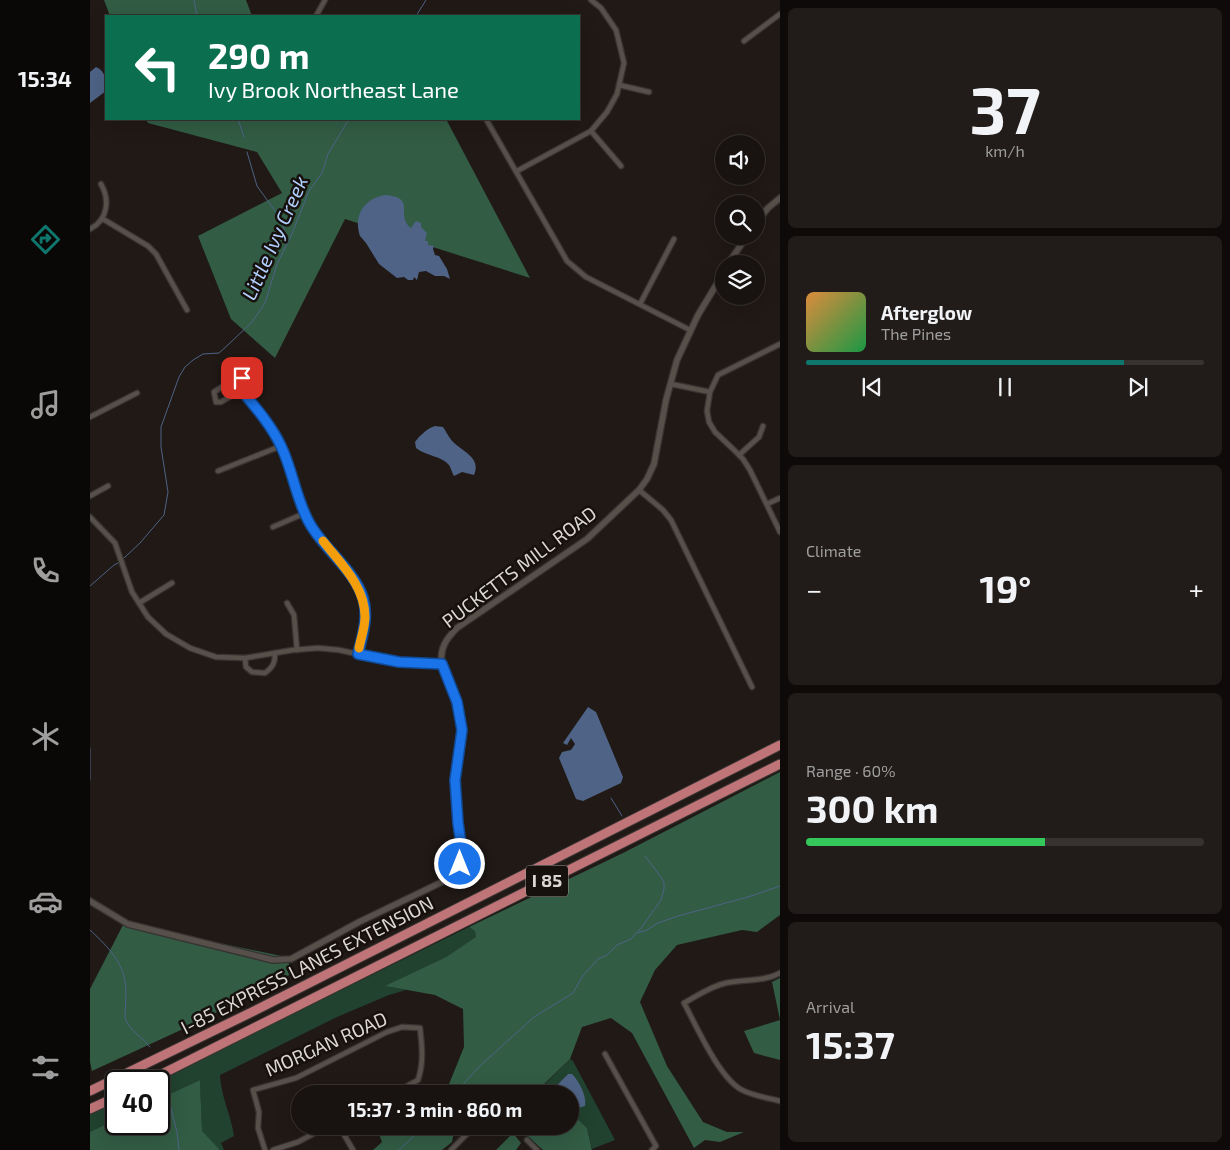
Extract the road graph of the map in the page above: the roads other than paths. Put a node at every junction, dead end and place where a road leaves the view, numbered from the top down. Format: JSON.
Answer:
{"nodes":[{"id":1,"x":325,"y":0,"type":"edge"},
{"id":2,"x":591,"y":0,"type":"edge"},
{"id":3,"x":780,"y":14,"type":"edge"},
{"id":4,"x":317,"y":15,"type":"edge"},
{"id":5,"x":744,"y":41,"type":"dead end"},
{"id":6,"x":618,"y":85,"type":"junction"},
{"id":7,"x":649,"y":92,"type":"dead end"},
{"id":8,"x":487,"y":120,"type":"edge"},
{"id":9,"x":591,"y":131,"type":"junction"},
{"id":10,"x":621,"y":166,"type":"dead end"},
{"id":11,"x":517,"y":170,"type":"junction"},
{"id":12,"x":101,"y":184,"type":"dead end"},
{"id":13,"x":780,"y":198,"type":"edge"},
{"id":14,"x":765,"y":212,"type":"edge"},
{"id":15,"x":103,"y":219,"type":"junction"},
{"id":16,"x":90,"y":229,"type":"edge"},
{"id":17,"x":674,"y":239,"type":"dead end"},
{"id":18,"x":715,"y":287,"type":"edge"},
{"id":19,"x":640,"y":304,"type":"junction"},
{"id":20,"x":188,"y":310,"type":"dead end"},
{"id":21,"x":690,"y":330,"type":"junction"},
{"id":22,"x":780,"y":344,"type":"edge"},
{"id":23,"x":670,"y":384,"type":"junction"},
{"id":24,"x":241,"y":390,"type":"junction"},
{"id":25,"x":710,"y":392,"type":"junction"},
{"id":26,"x":137,"y":393,"type":"dead end"},
{"id":27,"x":90,"y":417,"type":"edge"},
{"id":28,"x":763,"y":426,"type":"dead end"},
{"id":29,"x":282,"y":446,"type":"junction"},
{"id":30,"x":740,"y":455,"type":"junction"},
{"id":31,"x":218,"y":471,"type":"dead end"},
{"id":32,"x":108,"y":486,"type":"dead end"},
{"id":33,"x":639,"y":490,"type":"junction"},
{"id":34,"x":90,"y":496,"type":"edge"},
{"id":35,"x":780,"y":498,"type":"edge"},
{"id":36,"x":767,"y":504,"type":"junction"},
{"id":37,"x":304,"y":513,"type":"junction"},
{"id":38,"x":90,"y":517,"type":"edge"},
{"id":39,"x":273,"y":527,"type":"dead end"},
{"id":40,"x":780,"y":532,"type":"edge"},
{"id":41,"x":172,"y":583,"type":"dead end"},
{"id":42,"x":139,"y":603,"type":"junction"},
{"id":43,"x":287,"y":603,"type":"dead end"},
{"id":44,"x":297,"y":650,"type":"junction"},
{"id":45,"x":275,"y":653,"type":"junction"},
{"id":46,"x":358,"y":654,"type":"junction"},
{"id":47,"x":245,"y":658,"type":"junction"},
{"id":48,"x":442,"y":664,"type":"junction"},
{"id":49,"x":752,"y":687,"type":"dead end"},
{"id":50,"x":780,"y":745,"type":"edge"},
{"id":51,"x":780,"y":764,"type":"edge"},
{"id":52,"x":90,"y":901,"type":"edge"},
{"id":53,"x":780,"y":974,"type":"edge"},
{"id":54,"x":605,"y":1054,"type":"dead end"},
{"id":55,"x":170,"y":1070,"type":"edge"},
{"id":56,"x":409,"y":1085,"type":"edge"},
{"id":57,"x":90,"y":1092,"type":"edge"},
{"id":58,"x":780,"y":1101,"type":"edge"},
{"id":59,"x":105,"y":1102,"type":"edge"},
{"id":60,"x":90,"y":1109,"type":"edge"},
{"id":61,"x":311,"y":1135,"type":"edge"},
{"id":62,"x":344,"y":1135,"type":"edge"},
{"id":63,"x":466,"y":1135,"type":"edge"},
{"id":64,"x":527,"y":1140,"type":"dead end"},
{"id":65,"x":265,"y":1150,"type":"edge"},
{"id":66,"x":273,"y":1150,"type":"edge"},
{"id":67,"x":353,"y":1150,"type":"edge"},
{"id":68,"x":451,"y":1150,"type":"edge"},
{"id":69,"x":537,"y":1150,"type":"edge"},
{"id":70,"x":652,"y":1150,"type":"edge"}],
"edges":[{"from":1,"to":4,"type":"street"},
{"from":2,"to":6,"type":"street"},
{"from":3,"to":5,"type":"street"},
{"from":6,"to":7,"type":"street"},
{"from":6,"to":9,"type":"street"},
{"from":8,"to":11,"type":"street"},
{"from":9,"to":10,"type":"street"},
{"from":9,"to":11,"type":"street"},
{"from":11,"to":19,"type":"street"},
{"from":12,"to":15,"type":"street"},
{"from":13,"to":14,"type":"street"},
{"from":15,"to":16,"type":"street"},
{"from":15,"to":20,"type":"street"},
{"from":17,"to":19,"type":"street"},
{"from":18,"to":21,"type":"street","name":"PUCKETTS MILL ROAD"},
{"from":19,"to":21,"type":"street"},
{"from":21,"to":23,"type":"street","name":"PUCKETTS MILL ROAD"},
{"from":22,"to":25,"type":"street"},
{"from":23,"to":25,"type":"street"},
{"from":23,"to":33,"type":"street","name":"PUCKETTS MILL ROAD"},
{"from":24,"to":24,"type":"street"},
{"from":24,"to":29,"type":"street"},
{"from":25,"to":30,"type":"street"},
{"from":26,"to":27,"type":"street"},
{"from":28,"to":30,"type":"street"},
{"from":29,"to":31,"type":"street"},
{"from":29,"to":37,"type":"street"},
{"from":30,"to":36,"type":"street"},
{"from":32,"to":34,"type":"street"},
{"from":33,"to":48,"type":"street","name":"PUCKETTS MILL ROAD"},
{"from":33,"to":49,"type":"street"},
{"from":35,"to":36,"type":"street"},
{"from":36,"to":40,"type":"street"},
{"from":37,"to":39,"type":"street"},
{"from":37,"to":46,"type":"street"},
{"from":38,"to":42,"type":"street"},
{"from":41,"to":42,"type":"street"},
{"from":42,"to":47,"type":"street"},
{"from":43,"to":44,"type":"street"},
{"from":44,"to":45,"type":"street"},
{"from":44,"to":46,"type":"street"},
{"from":45,"to":47,"type":"street"},
{"from":45,"to":47,"type":"street"},
{"from":46,"to":48,"type":"street"},
{"from":48,"to":52,"type":"street"},
{"from":50,"to":57,"type":"highway","name":"I-85 EXPRESS LANES EXTENSION","number":"I 85"},
{"from":51,"to":55,"type":"highway","name":"I-85 EXPRESS LANES EXTENSION","number":"I 85"},
{"from":53,"to":58,"type":"street"},
{"from":54,"to":70,"type":"street"},
{"from":56,"to":65,"type":"street","name":"MORGAN ROAD"},
{"from":59,"to":60,"type":"highway"},
{"from":61,"to":66,"type":"street"},
{"from":62,"to":67,"type":"street"},
{"from":63,"to":68,"type":"street"},
{"from":64,"to":69,"type":"street"}]}
